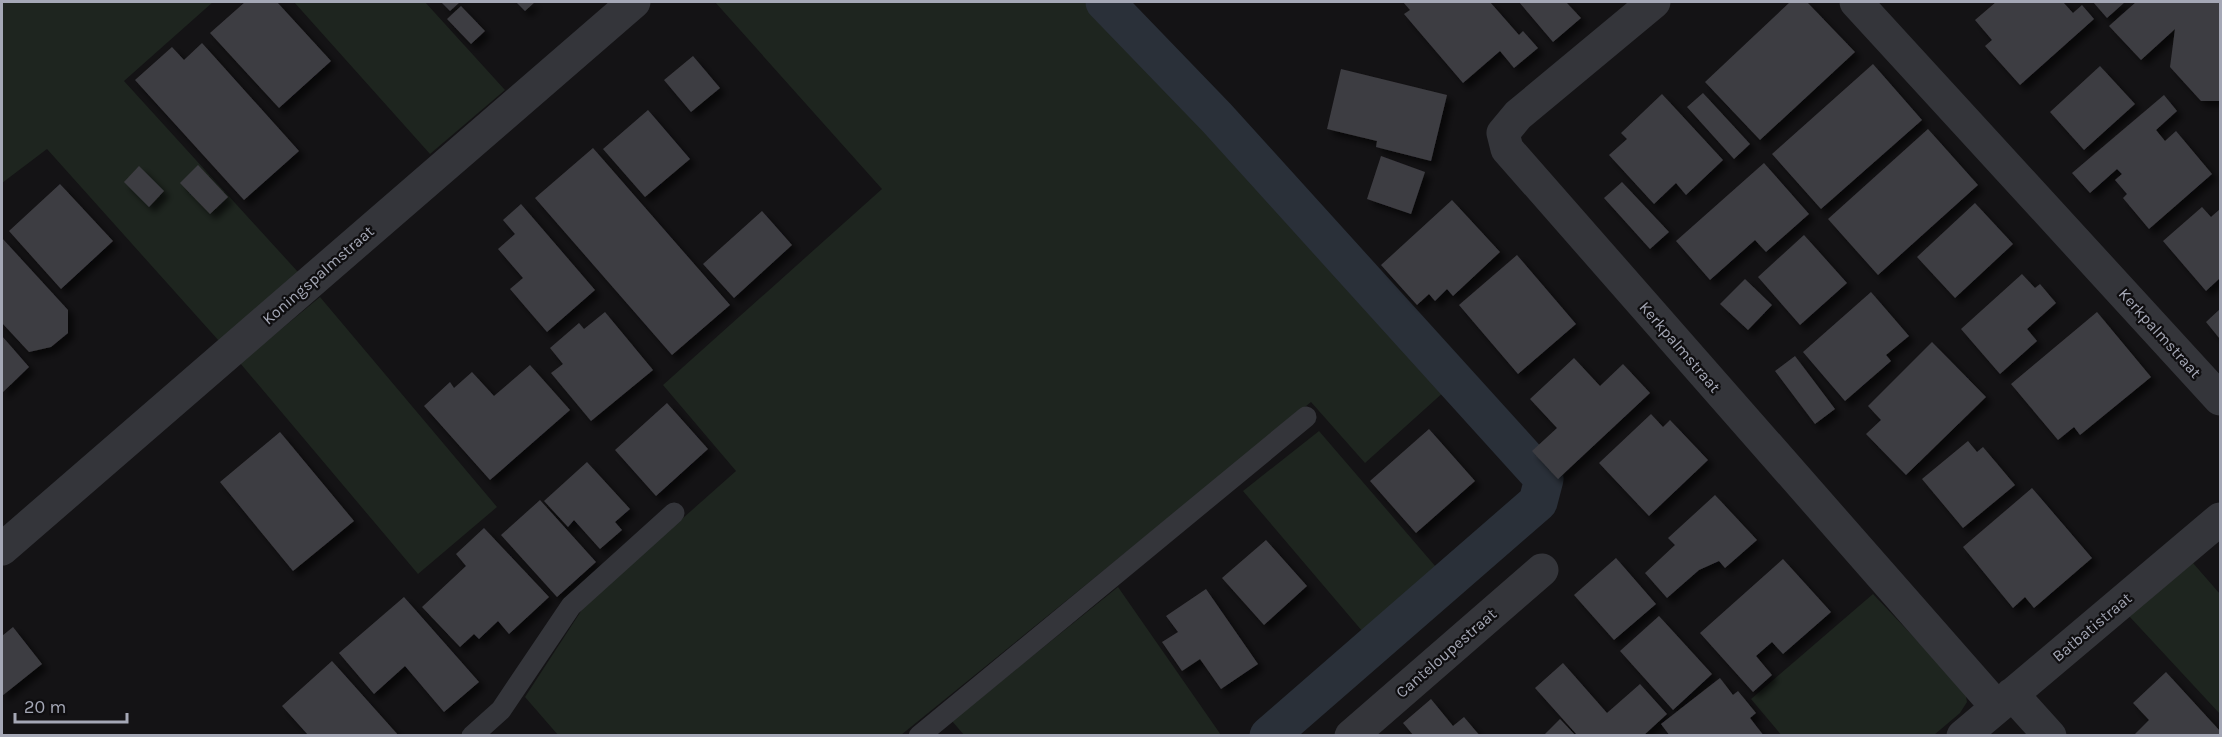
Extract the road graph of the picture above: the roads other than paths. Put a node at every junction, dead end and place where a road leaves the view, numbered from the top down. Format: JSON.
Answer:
{"nodes":[{"id":1,"x":634,"y":2,"type":"edge"},
{"id":2,"x":1654,"y":2,"type":"edge"},
{"id":3,"x":1856,"y":2,"type":"edge"},
{"id":4,"x":2220,"y":399,"type":"edge"},
{"id":5,"x":1306,"y":417,"type":"dead end"},
{"id":6,"x":674,"y":513,"type":"dead end"},
{"id":7,"x":2220,"y":519,"type":"edge"},
{"id":8,"x":2,"y":549,"type":"edge"},
{"id":9,"x":1542,"y":570,"type":"dead end"},
{"id":10,"x":2005,"y":701,"type":"junction"},
{"id":11,"x":472,"y":735,"type":"edge"},
{"id":12,"x":919,"y":735,"type":"edge"},
{"id":13,"x":1350,"y":735,"type":"edge"},
{"id":14,"x":1963,"y":735,"type":"edge"},
{"id":15,"x":2050,"y":735,"type":"edge"}],
"edges":[{"from":1,"to":8,"type":"street","name":"Koningspalmstraat"},
{"from":2,"to":10,"type":"street","name":"Kerkpalmstraat"},
{"from":3,"to":4,"type":"street","name":"Kerkpalmstraat"},
{"from":5,"to":12,"type":"lane"},
{"from":6,"to":11,"type":"lane"},
{"from":7,"to":10,"type":"street","name":"Batbatistraat"},
{"from":9,"to":13,"type":"street","name":"Canteloupestraat"},
{"from":10,"to":14,"type":"street","name":"Batbatistraat"},
{"from":10,"to":15,"type":"street"}]}
